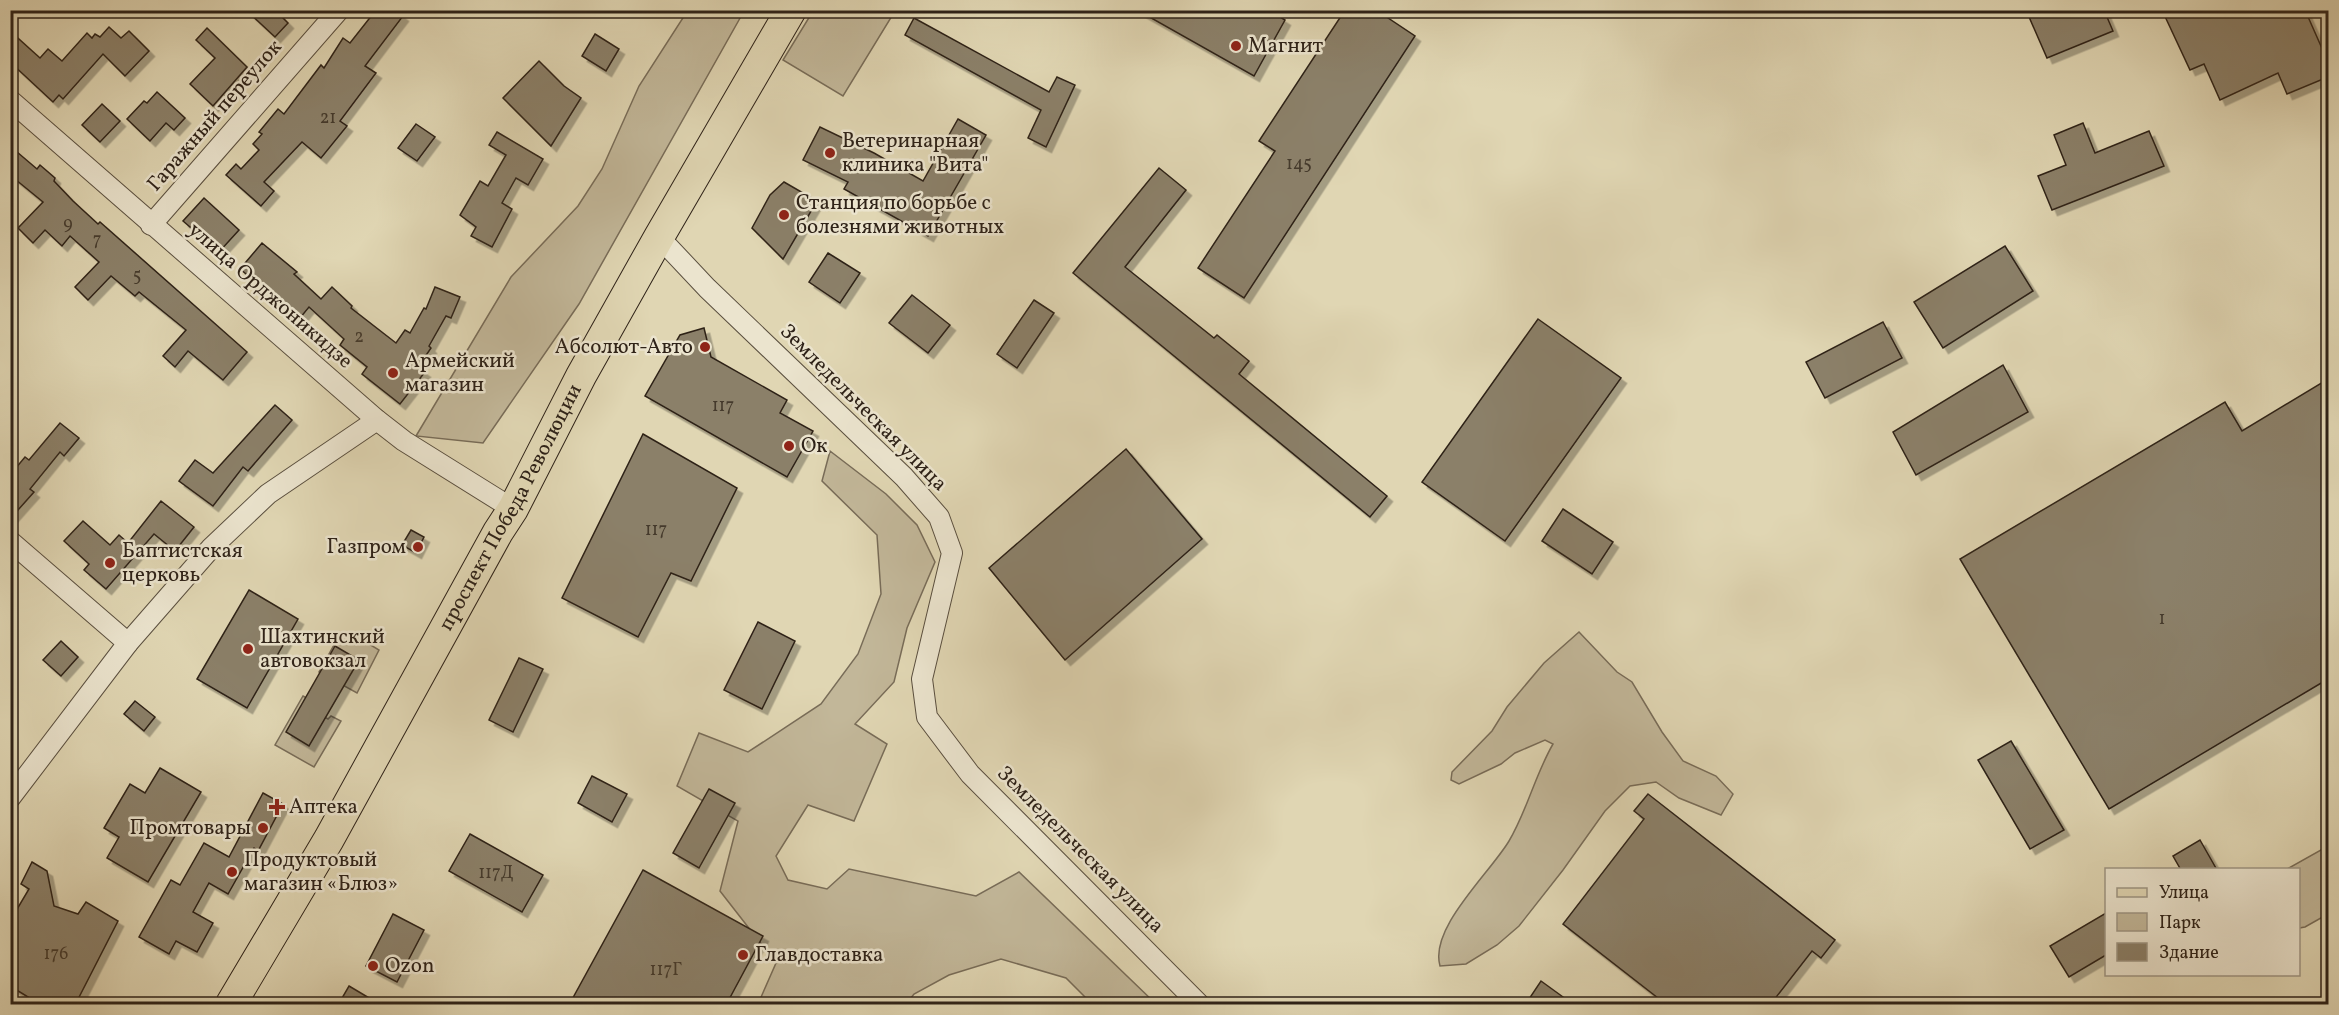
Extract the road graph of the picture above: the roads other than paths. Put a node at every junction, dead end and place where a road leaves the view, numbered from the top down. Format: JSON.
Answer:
{"nodes":[{"id":1,"x":339,"y":10,"type":"edge"},
{"id":2,"x":791,"y":10,"type":"edge"},
{"id":3,"x":10,"y":100,"type":"edge"},
{"id":4,"x":152,"y":225,"type":"junction"},
{"id":5,"x":659,"y":237,"type":"junction"},
{"id":6,"x":377,"y":420,"type":"junction"},
{"id":7,"x":513,"y":509,"type":"junction"},
{"id":8,"x":10,"y":541,"type":"edge"},
{"id":9,"x":128,"y":643,"type":"junction"},
{"id":10,"x":10,"y":798,"type":"edge"},
{"id":11,"x":231,"y":1005,"type":"edge"},
{"id":12,"x":1199,"y":1005,"type":"edge"}],
"edges":[{"from":1,"to":4,"type":"street","name":"Гаражный переулок"},
{"from":2,"to":5,"type":"main road","name":"проспект Победа Революции"},
{"from":3,"to":4,"type":"street","name":"улица Орджоникидзе"},
{"from":4,"to":6,"type":"street","name":"улица Орджоникидзе"},
{"from":5,"to":7,"type":"main road","name":"проспект Победа Революции"},
{"from":5,"to":12,"type":"street","name":"Земледельческая улица"},
{"from":6,"to":7,"type":"street","name":"улица Орджоникидзе"},
{"from":6,"to":9,"type":"street"},
{"from":7,"to":11,"type":"main road","name":"проспект Победа Революции"},
{"from":8,"to":9,"type":"street"},
{"from":9,"to":10,"type":"street"}]}
